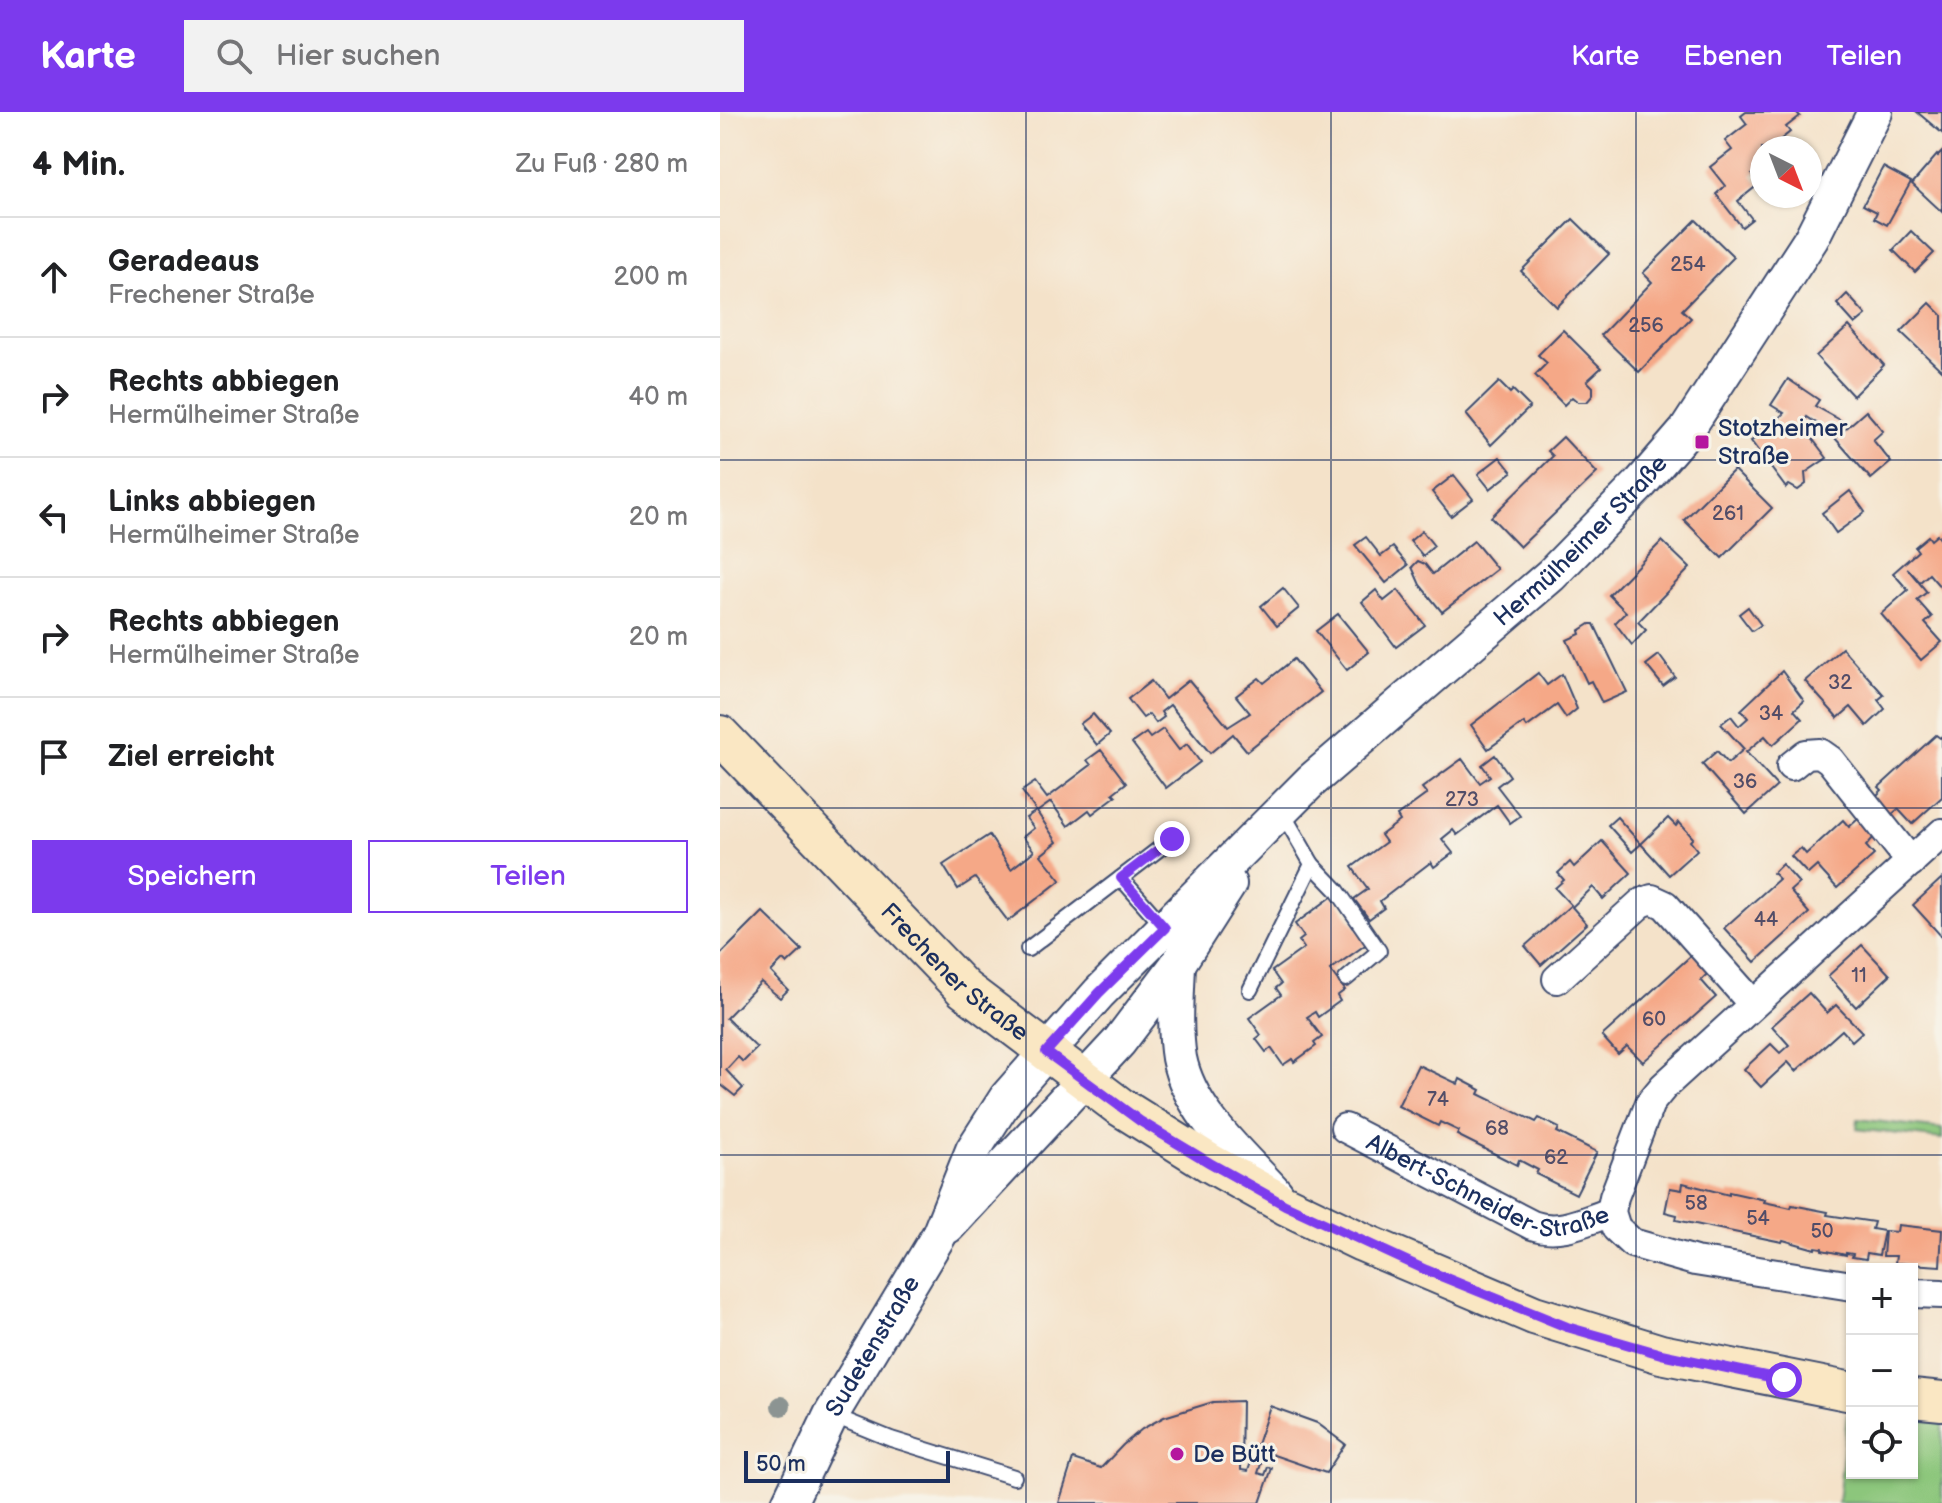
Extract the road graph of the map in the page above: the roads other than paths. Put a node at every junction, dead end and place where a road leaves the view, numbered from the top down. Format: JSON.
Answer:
{"nodes":[{"id":1,"x":1875,"y":112,"type":"edge"},
{"id":2,"x":720,"y":735,"type":"edge"},
{"id":3,"x":1791,"y":766,"type":"dead end"},
{"id":4,"x":1273,"y":820,"type":"junction"},
{"id":5,"x":1942,"y":833,"type":"edge"},
{"id":6,"x":1172,"y":839,"type":"dead end"},
{"id":7,"x":1911,"y":862,"type":"junction"},
{"id":8,"x":1312,"y":864,"type":"junction"},
{"id":9,"x":1121,"y":878,"type":"junction"},
{"id":10,"x":1165,"y":928,"type":"junction"},
{"id":11,"x":1028,"y":949,"type":"dead end"},
{"id":12,"x":1178,"y":964,"type":"junction"},
{"id":13,"x":1346,"y":979,"type":"dead end"},
{"id":14,"x":1557,"y":979,"type":"dead end"},
{"id":15,"x":1250,"y":990,"type":"dead end"},
{"id":16,"x":1753,"y":1004,"type":"junction"},
{"id":17,"x":1046,"y":1052,"type":"junction"},
{"id":18,"x":1084,"y":1081,"type":"junction"},
{"id":19,"x":1345,"y":1128,"type":"dead end"},
{"id":20,"x":1285,"y":1205,"type":"junction"},
{"id":21,"x":1611,"y":1212,"type":"junction"},
{"id":22,"x":939,"y":1235,"type":"junction"},
{"id":23,"x":1846,"y":1285,"type":"edge"},
{"id":24,"x":1918,"y":1293,"type":"edge"},
{"id":25,"x":1942,"y":1294,"type":"edge"},
{"id":26,"x":1846,"y":1391,"type":"edge"},
{"id":27,"x":1918,"y":1399,"type":"edge"},
{"id":28,"x":1942,"y":1401,"type":"edge"},
{"id":29,"x":831,"y":1415,"type":"junction"},
{"id":30,"x":1014,"y":1477,"type":"dead end"},
{"id":31,"x":789,"y":1503,"type":"edge"}],
"edges":[{"from":1,"to":4,"type":"street","name":"Hermülheimer Straße"},
{"from":2,"to":17,"type":"main road","name":"Frechener Straße"},
{"from":3,"to":7,"type":"street"},
{"from":4,"to":8,"type":"lane"},
{"from":4,"to":10,"type":"street","name":"Hermülheimer Straße"},
{"from":4,"to":12,"type":"street","name":"Hermülheimer Straße"},
{"from":5,"to":7,"type":"street"},
{"from":6,"to":9,"type":"lane"},
{"from":7,"to":16,"type":"street"},
{"from":8,"to":13,"type":"lane"},
{"from":8,"to":15,"type":"lane"},
{"from":9,"to":10,"type":"lane"},
{"from":9,"to":11,"type":"lane"},
{"from":10,"to":17,"type":"street","name":"Hermülheimer Straße"},
{"from":12,"to":18,"type":"street","name":"Hermülheimer Straße"},
{"from":12,"to":20,"type":"street"},
{"from":14,"to":16,"type":"street"},
{"from":16,"to":21,"type":"street"},
{"from":17,"to":18,"type":"main road","name":"Frechener Straße"},
{"from":17,"to":22,"type":"street","name":"Sudetenstraße"},
{"from":18,"to":20,"type":"main road","name":"Frechener Straße"},
{"from":18,"to":22,"type":"street","name":"Sudetenstraße"},
{"from":19,"to":21,"type":"street","name":"Albert-Schneider-Straße"},
{"from":20,"to":26,"type":"main road","name":"Frechener Straße"},
{"from":21,"to":23,"type":"street","name":"Albert-Schneider-Straße"},
{"from":22,"to":29,"type":"street","name":"Sudetenstraße"},
{"from":24,"to":25,"type":"street"},
{"from":27,"to":28,"type":"main road"},
{"from":29,"to":30,"type":"lane"},
{"from":29,"to":31,"type":"street","name":"Sudetenstraße"}]}
